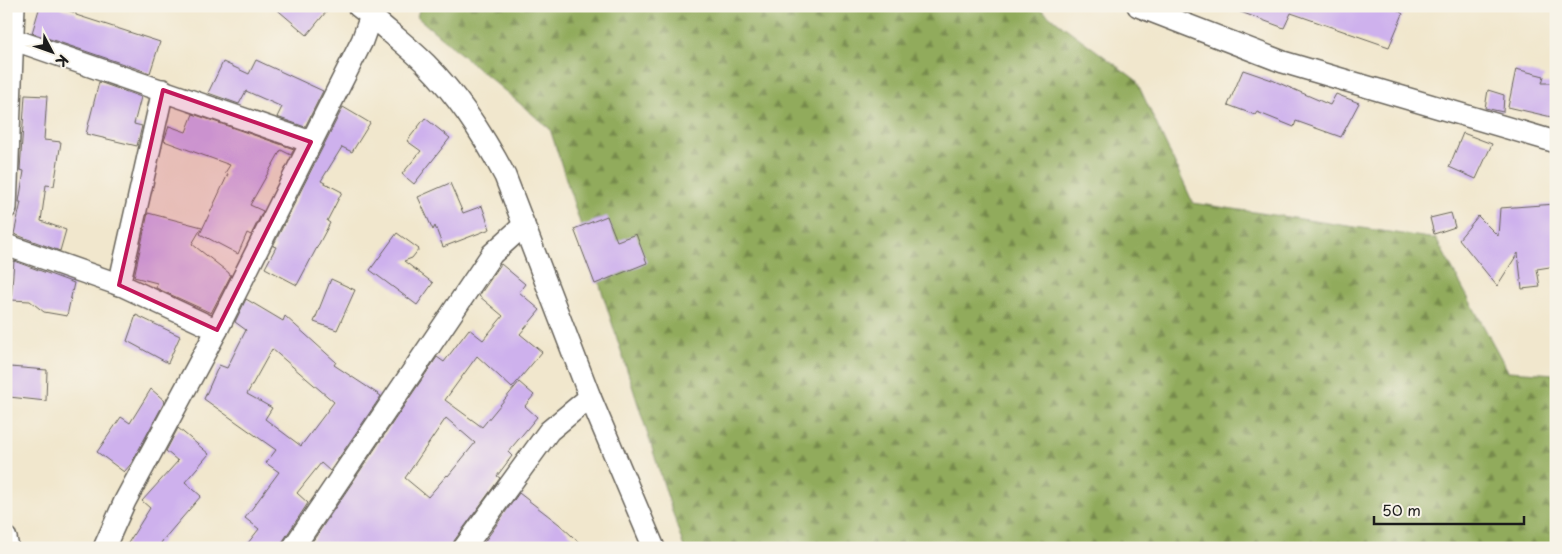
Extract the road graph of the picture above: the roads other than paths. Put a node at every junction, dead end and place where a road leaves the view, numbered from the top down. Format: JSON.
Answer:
{"nodes":[{"id":1,"x":14,"y":6,"type":"edge"},
{"id":2,"x":1138,"y":6,"type":"edge"},
{"id":3,"x":368,"y":10,"type":"edge"},
{"id":4,"x":9,"y":38,"type":"edge"},
{"id":5,"x":162,"y":90,"type":"junction"},
{"id":6,"x":311,"y":142,"type":"junction"},
{"id":7,"x":1556,"y":142,"type":"edge"},
{"id":8,"x":6,"y":208,"type":"edge"},
{"id":9,"x":524,"y":226,"type":"junction"},
{"id":10,"x":6,"y":245,"type":"edge"},
{"id":11,"x":119,"y":285,"type":"junction"},
{"id":12,"x":217,"y":330,"type":"junction"},
{"id":13,"x":590,"y":397,"type":"junction"},
{"id":14,"x":6,"y":538,"type":"edge"},
{"id":15,"x":8,"y":548,"type":"edge"},
{"id":16,"x":104,"y":548,"type":"edge"},
{"id":17,"x":293,"y":548,"type":"edge"},
{"id":18,"x":464,"y":548,"type":"edge"},
{"id":19,"x":654,"y":548,"type":"edge"}],
"edges":[{"from":1,"to":4,"type":"street"},
{"from":2,"to":7,"type":"street"},
{"from":3,"to":6,"type":"street"},
{"from":3,"to":9,"type":"street"},
{"from":4,"to":5,"type":"street"},
{"from":4,"to":8,"type":"street"},
{"from":5,"to":6,"type":"street"},
{"from":5,"to":11,"type":"street"},
{"from":6,"to":12,"type":"street"},
{"from":9,"to":13,"type":"street"},
{"from":9,"to":17,"type":"street"},
{"from":10,"to":11,"type":"street"},
{"from":11,"to":12,"type":"street"},
{"from":12,"to":16,"type":"street"},
{"from":13,"to":18,"type":"street"},
{"from":13,"to":19,"type":"street"},
{"from":14,"to":15,"type":"street"}]}
